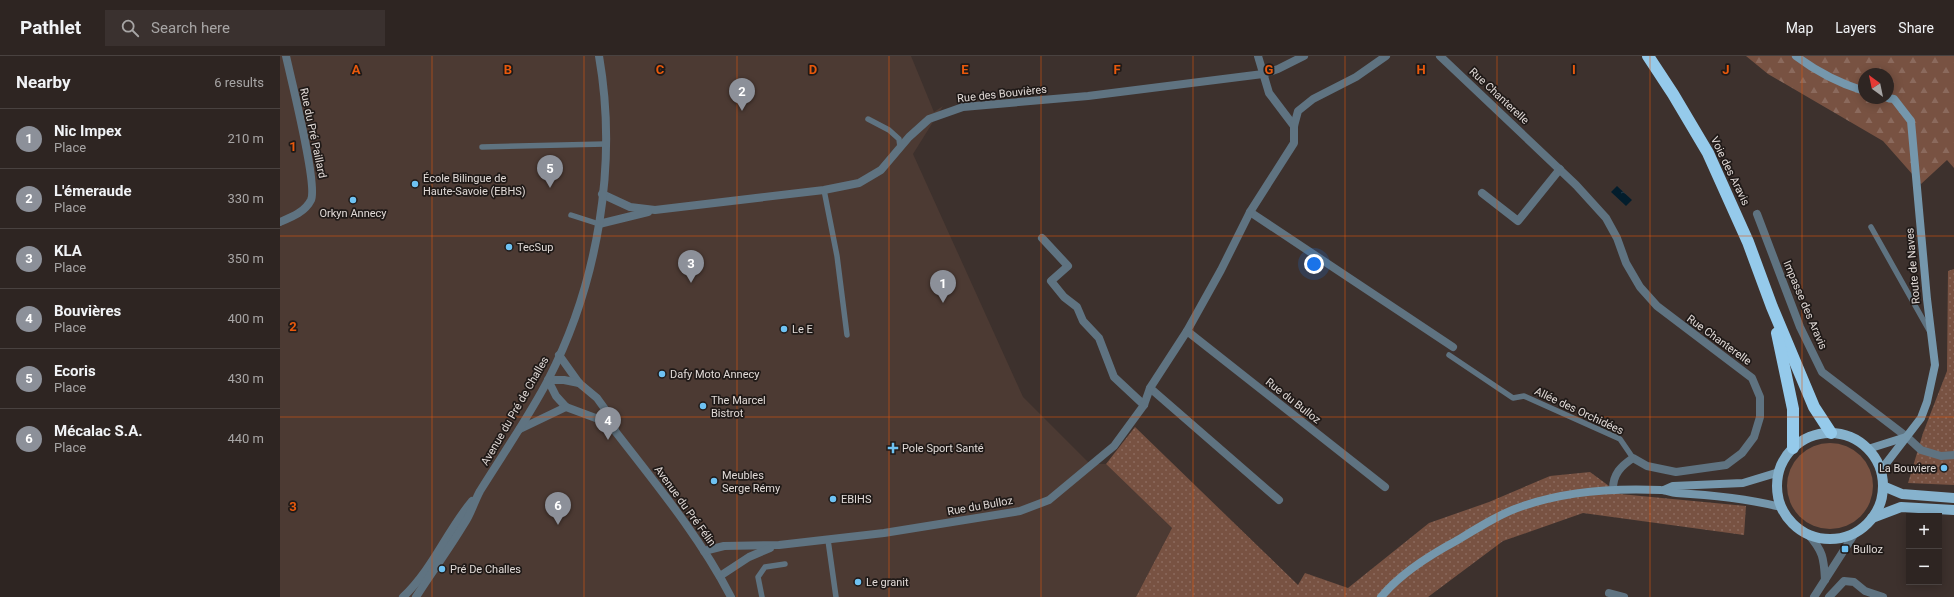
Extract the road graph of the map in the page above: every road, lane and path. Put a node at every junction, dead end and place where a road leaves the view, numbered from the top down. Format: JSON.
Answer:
{"nodes":[{"id":1,"x":286,"y":56,"type":"edge"},
{"id":2,"x":599,"y":56,"type":"edge"},
{"id":3,"x":1258,"y":56,"type":"edge"},
{"id":4,"x":1304,"y":56,"type":"edge"},
{"id":5,"x":1386,"y":56,"type":"edge"},
{"id":6,"x":1440,"y":56,"type":"edge"},
{"id":7,"x":1648,"y":56,"type":"edge"},
{"id":8,"x":1796,"y":56,"type":"edge"},
{"id":9,"x":1264,"y":74,"type":"junction"},
{"id":10,"x":1858,"y":89,"type":"edge"},
{"id":11,"x":1894,"y":99,"type":"edge"},
{"id":12,"x":868,"y":119,"type":"dead end"},
{"id":13,"x":1294,"y":126,"type":"junction"},
{"id":14,"x":605,"y":144,"type":"junction"},
{"id":15,"x":482,"y":147,"type":"dead end"},
{"id":16,"x":900,"y":147,"type":"junction"},
{"id":17,"x":1560,"y":169,"type":"junction"},
{"id":18,"x":824,"y":190,"type":"junction"},
{"id":19,"x":1482,"y":193,"type":"dead end"},
{"id":20,"x":602,"y":194,"type":"junction"},
{"id":21,"x":655,"y":210,"type":"junction"},
{"id":22,"x":1250,"y":212,"type":"junction"},
{"id":23,"x":1756,"y":214,"type":"dead end"},
{"id":24,"x":571,"y":215,"type":"dead end"},
{"id":25,"x":280,"y":222,"type":"edge"},
{"id":26,"x":600,"y":224,"type":"junction"},
{"id":27,"x":1871,"y":227,"type":"dead end"},
{"id":28,"x":1042,"y":238,"type":"dead end"},
{"id":29,"x":1772,"y":306,"type":"junction"},
{"id":30,"x":1187,"y":332,"type":"junction"},
{"id":31,"x":1931,"y":334,"type":"junction"},
{"id":32,"x":847,"y":335,"type":"dead end"},
{"id":33,"x":1451,"y":351,"type":"joint"},
{"id":34,"x":559,"y":355,"type":"junction"},
{"id":35,"x":548,"y":380,"type":"junction"},
{"id":36,"x":579,"y":383,"type":"junction"},
{"id":37,"x":1150,"y":388,"type":"junction"},
{"id":38,"x":1144,"y":406,"type":"junction"},
{"id":39,"x":566,"y":407,"type":"junction"},
{"id":40,"x":520,"y":429,"type":"junction"},
{"id":41,"x":615,"y":431,"type":"junction"},
{"id":42,"x":1831,"y":433,"type":"junction"},
{"id":43,"x":1907,"y":437,"type":"junction"},
{"id":44,"x":1793,"y":448,"type":"junction"},
{"id":45,"x":1868,"y":449,"type":"junction"},
{"id":46,"x":1954,"y":455,"type":"edge"},
{"id":47,"x":1633,"y":458,"type":"junction"},
{"id":48,"x":1880,"y":470,"type":"junction"},
{"id":49,"x":1779,"y":472,"type":"junction"},
{"id":50,"x":1883,"y":486,"type":"junction"},
{"id":51,"x":1385,"y":487,"type":"dead end"},
{"id":52,"x":1613,"y":489,"type":"junction"},
{"id":53,"x":1664,"y":490,"type":"junction"},
{"id":54,"x":479,"y":493,"type":"junction"},
{"id":55,"x":1954,"y":498,"type":"edge"},
{"id":56,"x":1279,"y":500,"type":"dead end"},
{"id":57,"x":1781,"y":507,"type":"junction"},
{"id":58,"x":1954,"y":510,"type":"edge"},
{"id":59,"x":1872,"y":518,"type":"junction"},
{"id":60,"x":1855,"y":533,"type":"junction"},
{"id":61,"x":1808,"y":534,"type":"junction"},
{"id":62,"x":828,"y":540,"type":"junction"},
{"id":63,"x":779,"y":545,"type":"junction"},
{"id":64,"x":704,"y":551,"type":"junction"},
{"id":65,"x":785,"y":564,"type":"dead end"},
{"id":66,"x":720,"y":576,"type":"junction"},
{"id":67,"x":1825,"y":580,"type":"junction"},
{"id":68,"x":1609,"y":593,"type":"dead end"},
{"id":69,"x":403,"y":597,"type":"edge"},
{"id":70,"x":416,"y":597,"type":"edge"},
{"id":71,"x":731,"y":597,"type":"edge"},
{"id":72,"x":762,"y":597,"type":"edge"},
{"id":73,"x":836,"y":597,"type":"edge"},
{"id":74,"x":1381,"y":597,"type":"edge"},
{"id":75,"x":1624,"y":597,"type":"edge"},
{"id":76,"x":1814,"y":597,"type":"edge"},
{"id":77,"x":1829,"y":597,"type":"edge"},
{"id":78,"x":1883,"y":597,"type":"edge"}],
"edges":[{"from":1,"to":25,"type":"street","name":"Rue du Pré Paillard"},
{"from":2,"to":14,"type":"street","name":"Avenue du Pré de Challes"},
{"from":3,"to":9,"type":"street"},
{"from":4,"to":9,"type":"street","name":"Rue des Bouvières"},
{"from":5,"to":13,"type":"street","name":"Rue du Bulloz"},
{"from":6,"to":17,"type":"street","name":"Rue Chanterelle"},
{"from":7,"to":29,"type":"highway","name":"Voie des Aravis"},
{"from":8,"to":10,"type":"main road"},
{"from":9,"to":13,"type":"street"},
{"from":9,"to":16,"type":"street","name":"Rue des Bouvières"},
{"from":11,"to":31,"type":"main road","name":"Route de Naves"},
{"from":12,"to":16,"type":"lane"},
{"from":13,"to":22,"type":"street","name":"Rue du Bulloz"},
{"from":14,"to":15,"type":"lane"},
{"from":14,"to":20,"type":"street","name":"Avenue du Pré de Challes"},
{"from":16,"to":18,"type":"street","name":"Rue des Bouvières"},
{"from":17,"to":19,"type":"street"},
{"from":17,"to":47,"type":"street","name":"Rue Chanterelle"},
{"from":18,"to":21,"type":"street","name":"Rue des Bouvières"},
{"from":18,"to":32,"type":"lane"},
{"from":20,"to":21,"type":"street","name":"Rue des Bouvières"},
{"from":20,"to":26,"type":"street","name":"Avenue du Pré de Challes"},
{"from":21,"to":26,"type":"street","name":"Rue des Bouvières"},
{"from":22,"to":30,"type":"street","name":"Rue du Bulloz"},
{"from":22,"to":33,"type":"street"},
{"from":23,"to":43,"type":"street","name":"Impasse des Aravis"},
{"from":24,"to":26,"type":"lane"},
{"from":26,"to":34,"type":"street","name":"Avenue du Pré de Challes"},
{"from":27,"to":31,"type":"lane"},
{"from":28,"to":38,"type":"street"},
{"from":29,"to":42,"type":"highway","name":"Voie des Aravis"},
{"from":29,"to":44,"type":"highway","name":"Voie des Aravis"},
{"from":30,"to":37,"type":"street","name":"Rue du Bulloz"},
{"from":30,"to":51,"type":"street","name":"Rue du Bulloz"},
{"from":31,"to":43,"type":"main road","name":"Route de Naves"},
{"from":33,"to":47,"type":"lane","name":"Allée des Orchidées"},
{"from":34,"to":35,"type":"street","name":"Avenue du Pré de Challes"},
{"from":34,"to":36,"type":"street","name":"Avenue du Pré Félin"},
{"from":35,"to":36,"type":"street"},
{"from":35,"to":39,"type":"street"},
{"from":35,"to":40,"type":"street","name":"Avenue du Pré de Challes"},
{"from":36,"to":41,"type":"street","name":"Avenue du Pré Félin"},
{"from":37,"to":38,"type":"street","name":"Rue du Bulloz"},
{"from":37,"to":56,"type":"street"},
{"from":38,"to":62,"type":"street","name":"Rue du Bulloz"},
{"from":39,"to":40,"type":"street"},
{"from":39,"to":41,"type":"street","name":"Avenue du Pré Félin"},
{"from":40,"to":54,"type":"street","name":"Avenue du Pré de Challes"},
{"from":41,"to":64,"type":"street","name":"Avenue du Pré Félin"},
{"from":42,"to":44,"type":"main road"},
{"from":42,"to":45,"type":"main road"},
{"from":43,"to":45,"type":"main road"},
{"from":43,"to":46,"type":"street","name":"Impasse des Aravis"},
{"from":43,"to":48,"type":"main road","name":"Route de Naves"},
{"from":44,"to":49,"type":"main road"},
{"from":45,"to":48,"type":"main road"},
{"from":47,"to":52,"type":"street"},
{"from":48,"to":50,"type":"main road"},
{"from":49,"to":53,"type":"main road"},
{"from":49,"to":57,"type":"main road"},
{"from":50,"to":55,"type":"main road"},
{"from":50,"to":59,"type":"main road"},
{"from":52,"to":53,"type":"main road"},
{"from":52,"to":74,"type":"main road"},
{"from":53,"to":57,"type":"main road"},
{"from":54,"to":69,"type":"street","name":"Avenue du Pré de Challes"},
{"from":54,"to":70,"type":"street","name":"Avenue du Pré de Challes"},
{"from":57,"to":61,"type":"main road"},
{"from":58,"to":59,"type":"main road"},
{"from":59,"to":60,"type":"main road"},
{"from":60,"to":61,"type":"main road"},
{"from":60,"to":67,"type":"street"},
{"from":61,"to":67,"type":"street"},
{"from":62,"to":63,"type":"street","name":"Rue du Bulloz"},
{"from":62,"to":73,"type":"lane"},
{"from":63,"to":64,"type":"street","name":"Rue du Bulloz"},
{"from":63,"to":66,"type":"street","name":"Rue du Bulloz"},
{"from":64,"to":66,"type":"street","name":"Avenue du Pré Félin"},
{"from":65,"to":72,"type":"lane"},
{"from":66,"to":71,"type":"street","name":"Avenue du Pré Félin"},
{"from":67,"to":76,"type":"street"},
{"from":68,"to":75,"type":"street"},
{"from":77,"to":78,"type":"street"}]}
